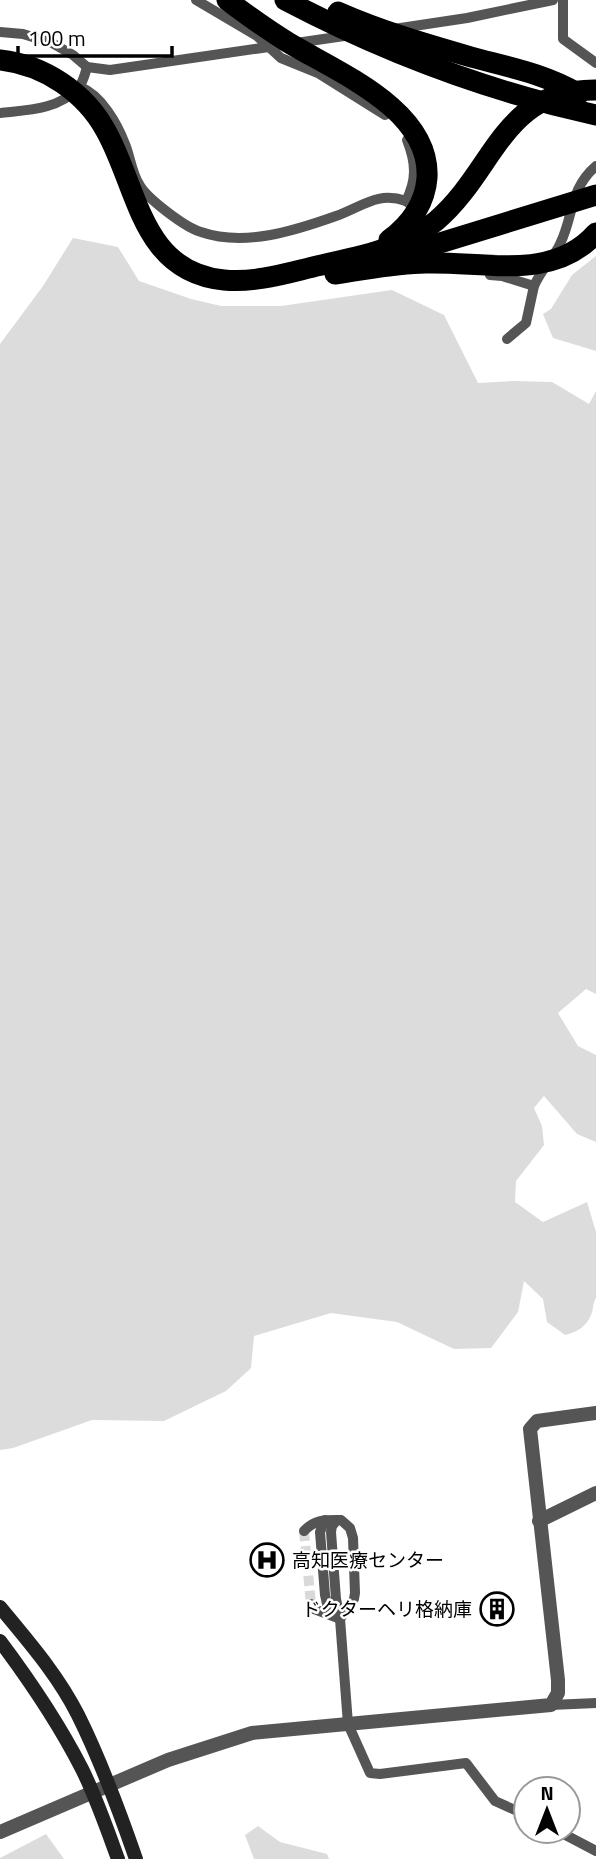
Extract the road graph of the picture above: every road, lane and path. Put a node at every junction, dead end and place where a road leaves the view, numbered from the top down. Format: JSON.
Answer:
{"nodes":[{"id":1,"x":197,"y":0,"type":"edge"},
{"id":2,"x":227,"y":0,"type":"edge"},
{"id":3,"x":285,"y":0,"type":"edge"},
{"id":4,"x":310,"y":0,"type":"edge"},
{"id":5,"x":335,"y":0,"type":"edge"},
{"id":6,"x":553,"y":0,"type":"edge"},
{"id":7,"x":563,"y":0,"type":"edge"},
{"id":8,"x":396,"y":29,"type":"junction"},
{"id":9,"x":0,"y":32,"type":"edge"},
{"id":10,"x":270,"y":48,"type":"junction"},
{"id":11,"x":0,"y":60,"type":"edge"},
{"id":12,"x":596,"y":62,"type":"edge"},
{"id":13,"x":87,"y":67,"type":"junction"},
{"id":14,"x":0,"y":72,"type":"edge"},
{"id":15,"x":45,"y":80,"type":"junction"},
{"id":16,"x":80,"y":87,"type":"junction"},
{"id":17,"x":596,"y":90,"type":"edge"},
{"id":18,"x":596,"y":109,"type":"edge"},
{"id":19,"x":0,"y":113,"type":"edge"},
{"id":20,"x":596,"y":115,"type":"edge"},
{"id":21,"x":596,"y":166,"type":"edge"},
{"id":22,"x":594,"y":196,"type":"edge"},
{"id":23,"x":406,"y":201,"type":"junction"},
{"id":24,"x":134,"y":216,"type":"junction"},
{"id":25,"x":596,"y":233,"type":"edge"},
{"id":26,"x":416,"y":243,"type":"junction"},
{"id":27,"x":534,"y":286,"type":"junction"},
{"id":28,"x":507,"y":339,"type":"dead end"},
{"id":29,"x":596,"y":1413,"type":"edge"},
{"id":30,"x":596,"y":1493,"type":"edge"},
{"id":31,"x":325,"y":1520,"type":"junction"},
{"id":32,"x":337,"y":1520,"type":"junction"},
{"id":33,"x":539,"y":1521,"type":"junction"},
{"id":34,"x":304,"y":1531,"type":"dead end"},
{"id":35,"x":311,"y":1604,"type":"dead end"},
{"id":36,"x":0,"y":1607,"type":"edge"},
{"id":37,"x":340,"y":1619,"type":"junction"},
{"id":38,"x":0,"y":1641,"type":"edge"},
{"id":39,"x":596,"y":1703,"type":"edge"},
{"id":40,"x":551,"y":1705,"type":"junction"},
{"id":41,"x":348,"y":1724,"type":"junction"},
{"id":42,"x":108,"y":1786,"type":"junction"},
{"id":43,"x":92,"y":1793,"type":"junction"},
{"id":44,"x":512,"y":1809,"type":"edge"},
{"id":45,"x":0,"y":1832,"type":"edge"},
{"id":46,"x":118,"y":1859,"type":"edge"},
{"id":47,"x":135,"y":1859,"type":"edge"}],
"edges":[{"from":1,"to":10,"type":"street"},
{"from":2,"to":26,"type":"highway"},
{"from":3,"to":20,"type":"highway"},
{"from":4,"to":18,"type":"highway"},
{"from":5,"to":8,"type":"street"},
{"from":6,"to":8,"type":"street"},
{"from":7,"to":12,"type":"street"},
{"from":8,"to":10,"type":"street"},
{"from":9,"to":13,"type":"street"},
{"from":10,"to":13,"type":"street"},
{"from":10,"to":23,"type":"street"},
{"from":11,"to":15,"type":"highway"},
{"from":13,"to":16,"type":"street"},
{"from":14,"to":15,"type":"highway"},
{"from":15,"to":24,"type":"highway"},
{"from":16,"to":19,"type":"street"},
{"from":16,"to":23,"type":"street"},
{"from":17,"to":26,"type":"highway"},
{"from":21,"to":27,"type":"street"},
{"from":22,"to":26,"type":"highway"},
{"from":23,"to":27,"type":"street"},
{"from":24,"to":26,"type":"highway"},
{"from":24,"to":26,"type":"highway"},
{"from":25,"to":26,"type":"highway"},
{"from":27,"to":28,"type":"street"},
{"from":29,"to":33,"type":"street"},
{"from":30,"to":33,"type":"street"},
{"from":31,"to":32,"type":"street"},
{"from":31,"to":34,"type":"street"},
{"from":31,"to":37,"type":"street"},
{"from":32,"to":37,"type":"street"},
{"from":32,"to":37,"type":"street"},
{"from":33,"to":40,"type":"street"},
{"from":35,"to":37,"type":"street"},
{"from":36,"to":42,"type":"main road"},
{"from":37,"to":41,"type":"street"},
{"from":38,"to":43,"type":"main road"},
{"from":39,"to":40,"type":"street"},
{"from":40,"to":41,"type":"street"},
{"from":41,"to":42,"type":"street"},
{"from":41,"to":44,"type":"street"},
{"from":42,"to":43,"type":"street"},
{"from":42,"to":47,"type":"main road"},
{"from":43,"to":45,"type":"street"},
{"from":43,"to":46,"type":"main road"}]}
